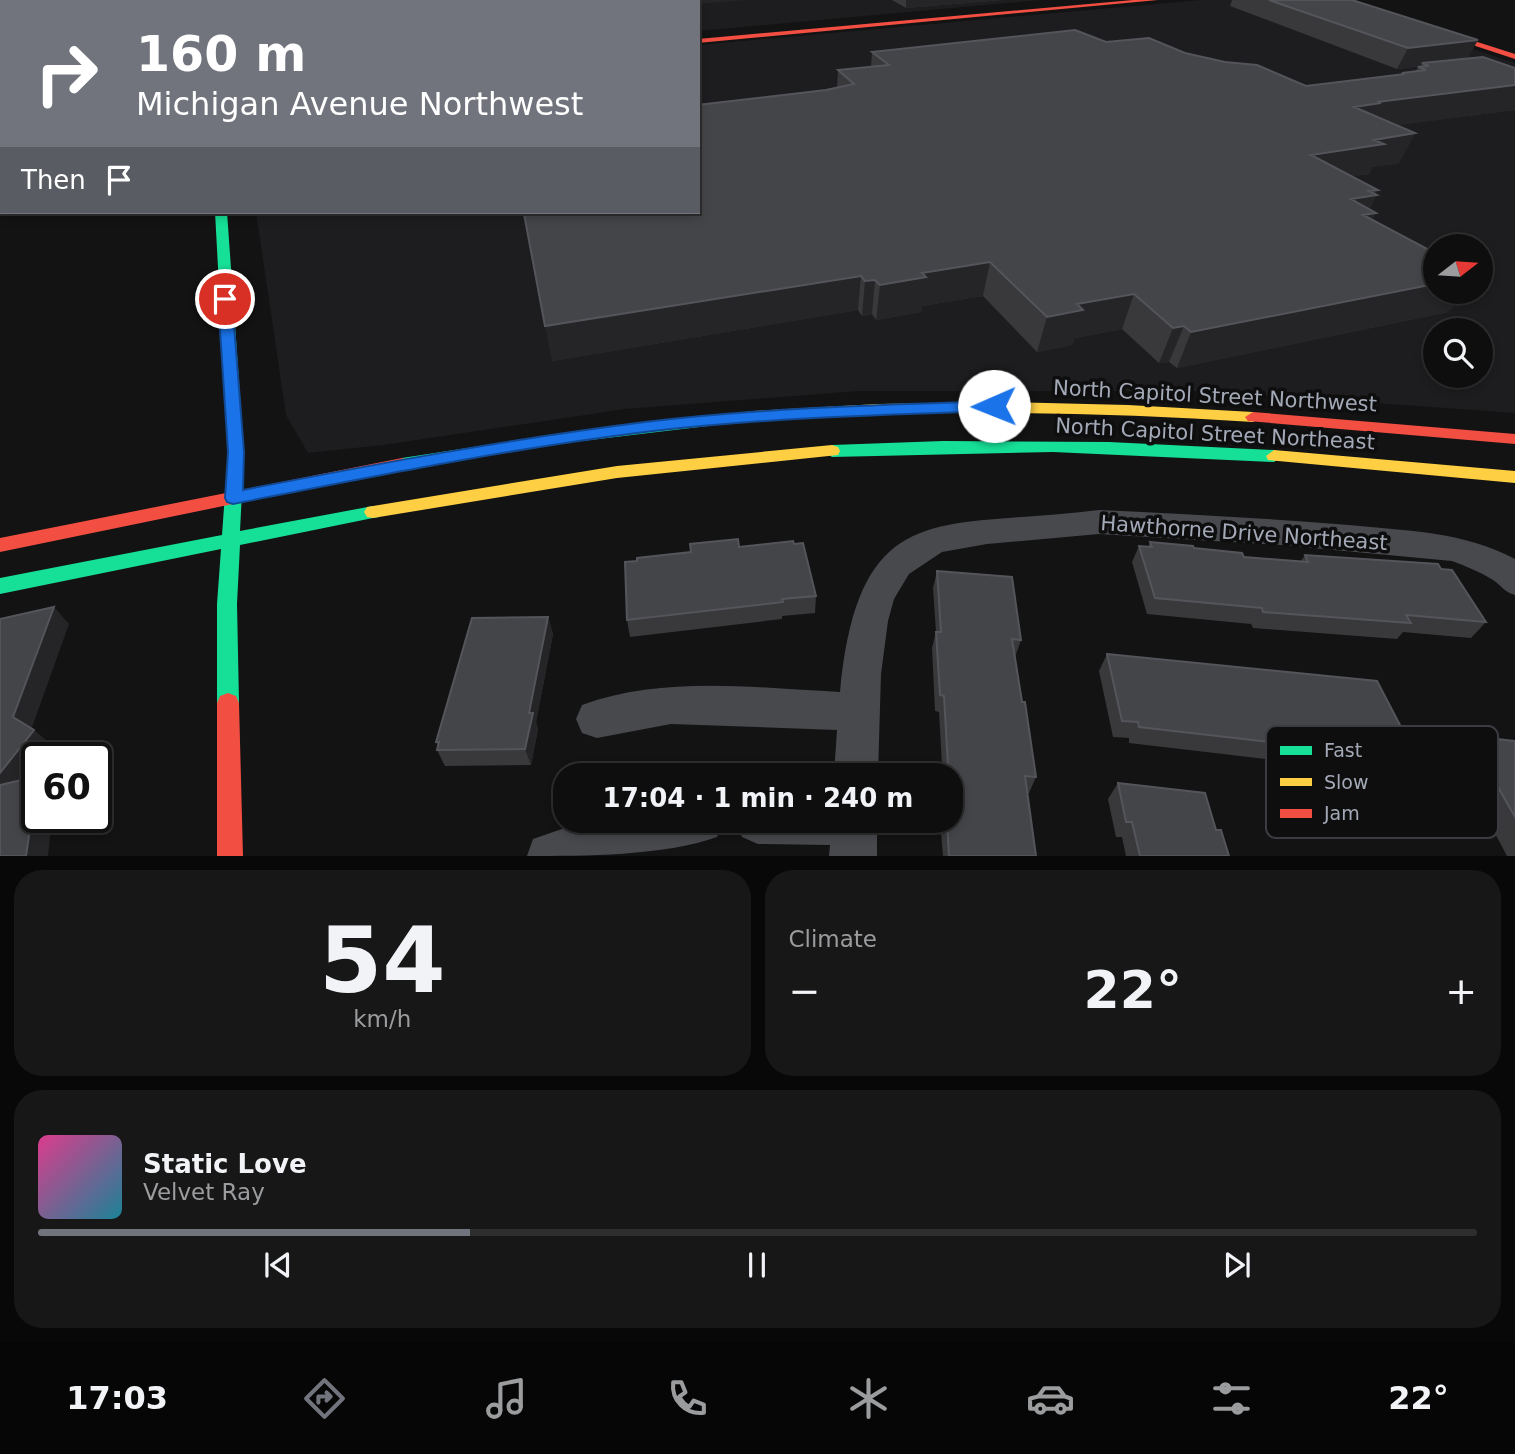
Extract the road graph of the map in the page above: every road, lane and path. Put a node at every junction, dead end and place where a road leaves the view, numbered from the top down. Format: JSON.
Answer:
{"nodes":[{"id":1,"x":1069,"y":0,"type":"edge"},
{"id":2,"x":1155,"y":0,"type":"edge"},
{"id":3,"x":1339,"y":0,"type":"edge"},
{"id":4,"x":1362,"y":0,"type":"edge"},
{"id":5,"x":1381,"y":0,"type":"edge"},
{"id":6,"x":700,"y":34,"type":"edge"},
{"id":7,"x":700,"y":41,"type":"edge"},
{"id":8,"x":1515,"y":43,"type":"edge"},
{"id":9,"x":1515,"y":48,"type":"edge"},
{"id":10,"x":1515,"y":57,"type":"edge"},
{"id":11,"x":221,"y":214,"type":"edge"},
{"id":12,"x":1515,"y":425,"type":"edge"},
{"id":13,"x":1384,"y":427,"type":"junction"},
{"id":14,"x":1515,"y":439,"type":"edge"},
{"id":15,"x":1515,"y":477,"type":"edge"},
{"id":16,"x":233,"y":498,"type":"junction"},
{"id":17,"x":231,"y":540,"type":"junction"},
{"id":18,"x":0,"y":545,"type":"edge"},
{"id":19,"x":1512,"y":576,"type":"edge"},
{"id":20,"x":0,"y":586,"type":"edge"},
{"id":21,"x":859,"y":712,"type":"junction"},
{"id":22,"x":597,"y":719,"type":"dead end"},
{"id":23,"x":857,"y":763,"type":"edge"},
{"id":24,"x":620,"y":833,"type":"edge"},
{"id":25,"x":560,"y":854,"type":"edge"},
{"id":26,"x":230,"y":856,"type":"edge"}],
"edges":[{"from":1,"to":6,"type":"main road"},
{"from":2,"to":7,"type":"main road"},
{"from":3,"to":10,"type":"main road"},
{"from":4,"to":9,"type":"main road"},
{"from":5,"to":8,"type":"main road"},
{"from":11,"to":16,"type":"main road"},
{"from":12,"to":13,"type":"main road"},
{"from":13,"to":14,"type":"main road","name":"North Capitol Street Northwest"},
{"from":13,"to":16,"type":"main road","name":"North Capitol Street Northwest"},
{"from":15,"to":17,"type":"main road","name":"North Capitol Street Northeast"},
{"from":16,"to":17,"type":"main road"},
{"from":16,"to":18,"type":"main road","name":"North Capitol Street Northwest"},
{"from":17,"to":20,"type":"main road","name":"North Capitol Street Northeast"},
{"from":17,"to":26,"type":"main road"},
{"from":19,"to":21,"type":"street","name":"Hawthorne Drive Northeast"},
{"from":21,"to":22,"type":"street"},
{"from":21,"to":23,"type":"street","name":"Hawthorne Drive Northeast"},
{"from":24,"to":25,"type":"street"}]}
